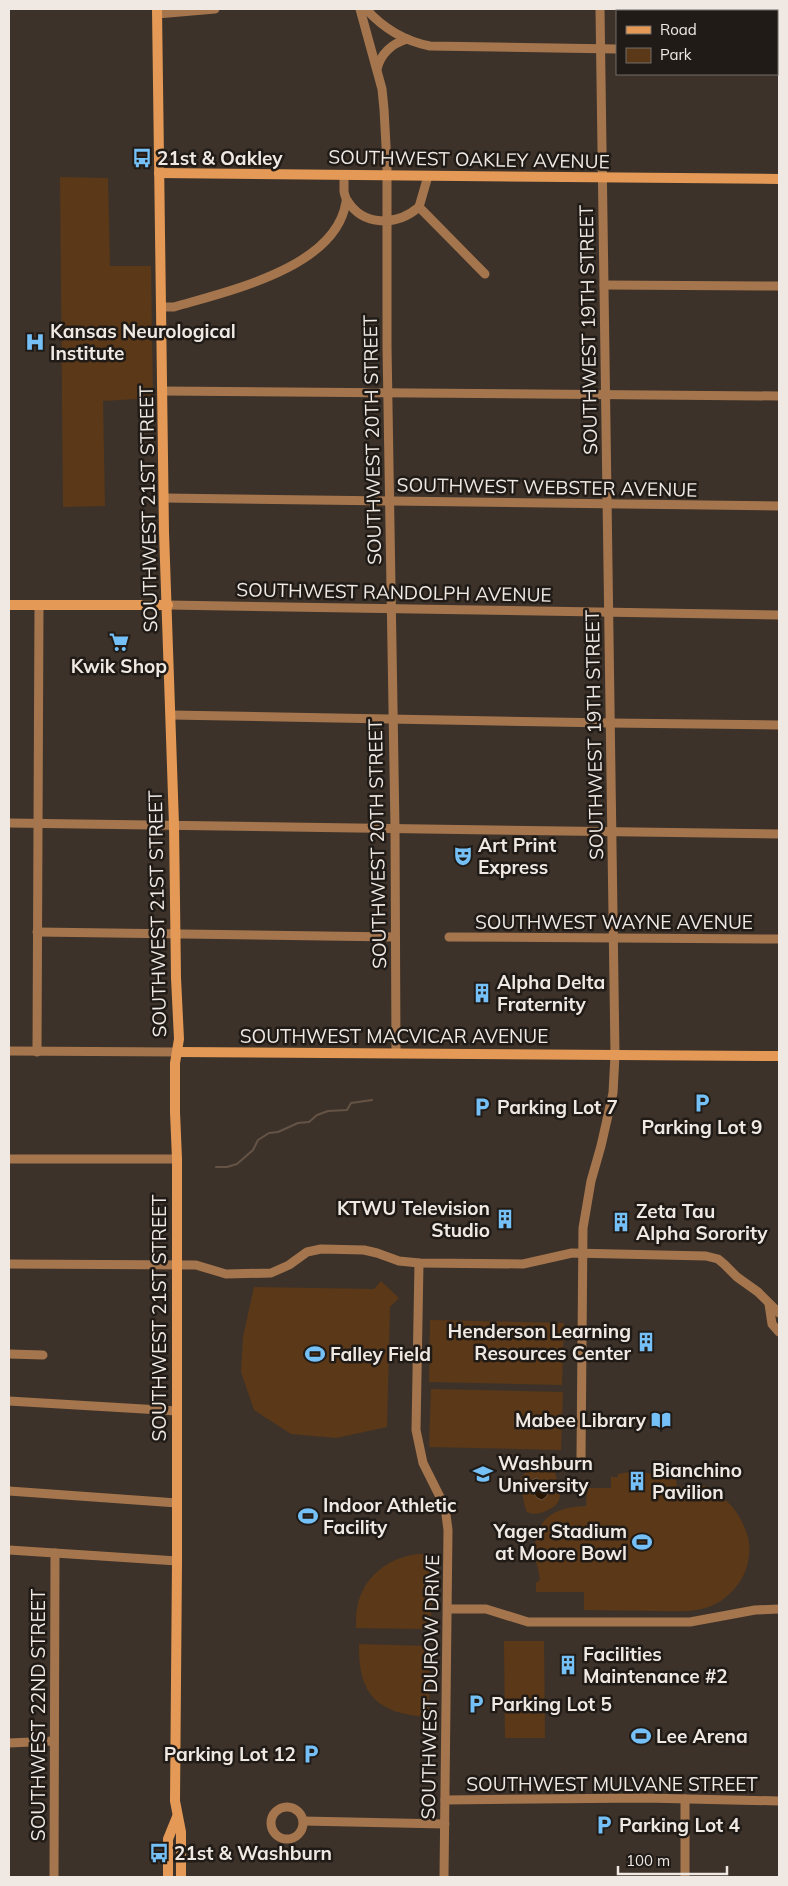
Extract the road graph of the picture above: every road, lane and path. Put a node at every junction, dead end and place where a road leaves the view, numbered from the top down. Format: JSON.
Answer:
{"nodes":[{"id":1,"x":215,"y":9,"type":"edge"},
{"id":2,"x":360,"y":9,"type":"edge"},
{"id":3,"x":366,"y":9,"type":"edge"},
{"id":4,"x":600,"y":9,"type":"edge"},
{"id":5,"x":157,"y":11,"type":"edge"},
{"id":6,"x":407,"y":39,"type":"junction"},
{"id":7,"x":601,"y":48,"type":"junction"},
{"id":8,"x":616,"y":48,"type":"edge"},
{"id":9,"x":377,"y":70,"type":"junction"},
{"id":10,"x":159,"y":173,"type":"junction"},
{"id":11,"x":344,"y":175,"type":"junction"},
{"id":12,"x":387,"y":176,"type":"junction"},
{"id":13,"x":428,"y":176,"type":"junction"},
{"id":14,"x":602,"y":178,"type":"junction"},
{"id":15,"x":779,"y":179,"type":"edge"},
{"id":16,"x":347,"y":200,"type":"junction"},
{"id":17,"x":419,"y":206,"type":"junction"},
{"id":18,"x":387,"y":221,"type":"junction"},
{"id":19,"x":485,"y":274,"type":"dead end"},
{"id":20,"x":604,"y":285,"type":"junction"},
{"id":21,"x":779,"y":286,"type":"edge"},
{"id":22,"x":161,"y":307,"type":"junction"},
{"id":23,"x":162,"y":392,"type":"junction"},
{"id":24,"x":388,"y":393,"type":"junction"},
{"id":25,"x":606,"y":395,"type":"junction"},
{"id":26,"x":779,"y":396,"type":"edge"},
{"id":27,"x":164,"y":498,"type":"junction"},
{"id":28,"x":389,"y":501,"type":"junction"},
{"id":29,"x":607,"y":504,"type":"junction"},
{"id":30,"x":779,"y":506,"type":"edge"},
{"id":31,"x":9,"y":605,"type":"edge"},
{"id":32,"x":168,"y":605,"type":"junction"},
{"id":33,"x":40,"y":606,"type":"junction"},
{"id":34,"x":391,"y":610,"type":"junction"},
{"id":35,"x":608,"y":613,"type":"junction"},
{"id":36,"x":779,"y":615,"type":"edge"},
{"id":37,"x":170,"y":715,"type":"junction"},
{"id":38,"x":393,"y":720,"type":"junction"},
{"id":39,"x":610,"y":723,"type":"junction"},
{"id":40,"x":779,"y":725,"type":"edge"},
{"id":41,"x":9,"y":823,"type":"edge"},
{"id":42,"x":37,"y":823,"type":"junction"},
{"id":43,"x":174,"y":825,"type":"junction"},
{"id":44,"x":395,"y":828,"type":"junction"},
{"id":45,"x":612,"y":831,"type":"junction"},
{"id":46,"x":779,"y":834,"type":"edge"},
{"id":47,"x":37,"y":932,"type":"junction"},
{"id":48,"x":175,"y":934,"type":"junction"},
{"id":49,"x":394,"y":937,"type":"junction"},
{"id":50,"x":448,"y":937,"type":"dead end"},
{"id":51,"x":613,"y":938,"type":"junction"},
{"id":52,"x":779,"y":939,"type":"edge"},
{"id":53,"x":9,"y":1051,"type":"edge"},
{"id":54,"x":37,"y":1052,"type":"junction"},
{"id":55,"x":177,"y":1052,"type":"junction"},
{"id":56,"x":396,"y":1053,"type":"junction"},
{"id":57,"x":615,"y":1055,"type":"junction"},
{"id":58,"x":779,"y":1056,"type":"edge"},
{"id":59,"x":9,"y":1159,"type":"edge"},
{"id":60,"x":177,"y":1159,"type":"junction"},
{"id":61,"x":583,"y":1253,"type":"junction"},
{"id":62,"x":419,"y":1263,"type":"junction"},
{"id":63,"x":9,"y":1264,"type":"edge"},
{"id":64,"x":177,"y":1265,"type":"junction"},
{"id":65,"x":769,"y":1304,"type":"junction"},
{"id":66,"x":779,"y":1313,"type":"edge"},
{"id":67,"x":779,"y":1332,"type":"edge"},
{"id":68,"x":9,"y":1354,"type":"edge"},
{"id":69,"x":43,"y":1355,"type":"dead end"},
{"id":70,"x":9,"y":1401,"type":"edge"},
{"id":71,"x":177,"y":1411,"type":"junction"},
{"id":72,"x":581,"y":1458,"type":"dead end"},
{"id":73,"x":9,"y":1491,"type":"edge"},
{"id":74,"x":177,"y":1502,"type":"junction"},
{"id":75,"x":9,"y":1550,"type":"edge"},
{"id":76,"x":55,"y":1553,"type":"junction"},
{"id":77,"x":177,"y":1562,"type":"junction"},
{"id":78,"x":448,"y":1609,"type":"junction"},
{"id":79,"x":779,"y":1609,"type":"edge"},
{"id":80,"x":54,"y":1741,"type":"junction"},
{"id":81,"x":9,"y":1743,"type":"edge"},
{"id":82,"x":685,"y":1798,"type":"junction"},
{"id":83,"x":445,"y":1800,"type":"junction"},
{"id":84,"x":779,"y":1800,"type":"edge"},
{"id":85,"x":177,"y":1817,"type":"junction"},
{"id":86,"x":303,"y":1821,"type":"dead end"},
{"id":87,"x":445,"y":1824,"type":"junction"},
{"id":88,"x":54,"y":1877,"type":"edge"},
{"id":89,"x":168,"y":1877,"type":"edge"},
{"id":90,"x":181,"y":1877,"type":"edge"},
{"id":91,"x":444,"y":1877,"type":"edge"},
{"id":92,"x":685,"y":1877,"type":"edge"}],
"edges":[{"from":1,"to":5,"type":"street"},
{"from":2,"to":9,"type":"street","name":"SOUTHWEST 20TH STREET"},
{"from":3,"to":6,"type":"street"},
{"from":4,"to":7,"type":"street","name":"SOUTHWEST 19TH STREET"},
{"from":5,"to":10,"type":"main road","name":"SOUTHWEST 21ST STREET"},
{"from":6,"to":7,"type":"street"},
{"from":6,"to":9,"type":"street"},
{"from":7,"to":8,"type":"street"},
{"from":7,"to":14,"type":"street","name":"SOUTHWEST 19TH STREET"},
{"from":9,"to":12,"type":"street","name":"SOUTHWEST 20TH STREET"},
{"from":10,"to":11,"type":"main road","name":"SOUTHWEST OAKLEY AVENUE"},
{"from":10,"to":22,"type":"main road","name":"SOUTHWEST 21ST STREET"},
{"from":11,"to":12,"type":"main road","name":"SOUTHWEST OAKLEY AVENUE"},
{"from":11,"to":16,"type":"street"},
{"from":12,"to":13,"type":"main road","name":"SOUTHWEST OAKLEY AVENUE"},
{"from":12,"to":18,"type":"street","name":"SOUTHWEST 20TH STREET"},
{"from":13,"to":14,"type":"main road","name":"SOUTHWEST OAKLEY AVENUE"},
{"from":13,"to":17,"type":"street"},
{"from":14,"to":15,"type":"main road","name":"SOUTHWEST OAKLEY AVENUE"},
{"from":14,"to":20,"type":"street","name":"SOUTHWEST 19TH STREET"},
{"from":16,"to":18,"type":"street"},
{"from":16,"to":22,"type":"street"},
{"from":17,"to":18,"type":"street"},
{"from":17,"to":19,"type":"street"},
{"from":18,"to":24,"type":"street","name":"SOUTHWEST 20TH STREET"},
{"from":20,"to":21,"type":"street"},
{"from":20,"to":25,"type":"street","name":"SOUTHWEST 19TH STREET"},
{"from":22,"to":23,"type":"main road","name":"SOUTHWEST 21ST STREET"},
{"from":23,"to":24,"type":"street"},
{"from":23,"to":27,"type":"main road","name":"SOUTHWEST 21ST STREET"},
{"from":24,"to":25,"type":"street"},
{"from":24,"to":28,"type":"street","name":"SOUTHWEST 20TH STREET"},
{"from":25,"to":26,"type":"street"},
{"from":25,"to":29,"type":"street","name":"SOUTHWEST 19TH STREET"},
{"from":27,"to":28,"type":"street","name":"SOUTHWEST WEBSTER AVENUE"},
{"from":27,"to":32,"type":"main road","name":"SOUTHWEST 21ST STREET"},
{"from":28,"to":29,"type":"street","name":"SOUTHWEST WEBSTER AVENUE"},
{"from":28,"to":34,"type":"street","name":"SOUTHWEST 20TH STREET"},
{"from":29,"to":30,"type":"street","name":"SOUTHWEST WEBSTER AVENUE"},
{"from":29,"to":35,"type":"street","name":"SOUTHWEST 19TH STREET"},
{"from":31,"to":33,"type":"main road","name":"SOUTHWEST RANDOLPH AVENUE"},
{"from":32,"to":33,"type":"main road","name":"SOUTHWEST RANDOLPH AVENUE"},
{"from":32,"to":34,"type":"street","name":"SOUTHWEST RANDOLPH AVENUE"},
{"from":32,"to":37,"type":"main road","name":"SOUTHWEST 21ST STREET"},
{"from":33,"to":42,"type":"street"},
{"from":34,"to":35,"type":"street","name":"SOUTHWEST RANDOLPH AVENUE"},
{"from":34,"to":38,"type":"street","name":"SOUTHWEST 20TH STREET"},
{"from":35,"to":36,"type":"street","name":"SOUTHWEST RANDOLPH AVENUE"},
{"from":35,"to":39,"type":"street","name":"SOUTHWEST 19TH STREET"},
{"from":37,"to":38,"type":"street"},
{"from":37,"to":43,"type":"main road","name":"SOUTHWEST 21ST STREET"},
{"from":38,"to":39,"type":"street"},
{"from":38,"to":44,"type":"street","name":"SOUTHWEST 20TH STREET"},
{"from":39,"to":40,"type":"street"},
{"from":39,"to":45,"type":"street","name":"SOUTHWEST 19TH STREET"},
{"from":41,"to":42,"type":"street"},
{"from":42,"to":43,"type":"street"},
{"from":42,"to":47,"type":"street"},
{"from":43,"to":44,"type":"street"},
{"from":43,"to":48,"type":"main road","name":"SOUTHWEST 21ST STREET"},
{"from":44,"to":45,"type":"street"},
{"from":44,"to":49,"type":"street","name":"SOUTHWEST 20TH STREET"},
{"from":45,"to":46,"type":"street"},
{"from":45,"to":51,"type":"street","name":"SOUTHWEST 19TH STREET"},
{"from":47,"to":48,"type":"street"},
{"from":47,"to":54,"type":"street"},
{"from":48,"to":49,"type":"street"},
{"from":48,"to":55,"type":"main road","name":"SOUTHWEST 21ST STREET"},
{"from":49,"to":56,"type":"street","name":"SOUTHWEST 20TH STREET"},
{"from":50,"to":51,"type":"street","name":"SOUTHWEST WAYNE AVENUE"},
{"from":51,"to":52,"type":"street","name":"SOUTHWEST WAYNE AVENUE"},
{"from":51,"to":57,"type":"street","name":"SOUTHWEST 19TH STREET"},
{"from":53,"to":54,"type":"street","name":"SOUTHWEST MACVICAR AVENUE"},
{"from":54,"to":55,"type":"street","name":"SOUTHWEST MACVICAR AVENUE"},
{"from":55,"to":56,"type":"main road","name":"SOUTHWEST MACVICAR AVENUE"},
{"from":55,"to":60,"type":"main road","name":"SOUTHWEST 21ST STREET"},
{"from":56,"to":57,"type":"main road","name":"SOUTHWEST MACVICAR AVENUE"},
{"from":57,"to":58,"type":"main road","name":"SOUTHWEST MACVICAR AVENUE"},
{"from":57,"to":61,"type":"street","name":"SOUTHWEST 19TH STREET"},
{"from":59,"to":60,"type":"street"},
{"from":60,"to":64,"type":"main road","name":"SOUTHWEST 21ST STREET"},
{"from":61,"to":62,"type":"street"},
{"from":61,"to":65,"type":"street"},
{"from":61,"to":72,"type":"street","name":"SOUTHWEST 19TH STREET"},
{"from":62,"to":64,"type":"street"},
{"from":62,"to":78,"type":"street","name":"SOUTHWEST DUROW DRIVE"},
{"from":63,"to":64,"type":"street"},
{"from":64,"to":71,"type":"main road","name":"SOUTHWEST 21ST STREET"},
{"from":65,"to":66,"type":"street"},
{"from":65,"to":67,"type":"street"},
{"from":68,"to":69,"type":"street"},
{"from":70,"to":71,"type":"street"},
{"from":71,"to":74,"type":"main road","name":"SOUTHWEST 21ST STREET"},
{"from":73,"to":74,"type":"street"},
{"from":74,"to":77,"type":"main road","name":"SOUTHWEST 21ST STREET"},
{"from":75,"to":76,"type":"street"},
{"from":76,"to":77,"type":"street"},
{"from":76,"to":80,"type":"street","name":"SOUTHWEST 22ND STREET"},
{"from":77,"to":85,"type":"main road","name":"SOUTHWEST 21ST STREET"},
{"from":78,"to":79,"type":"street"},
{"from":78,"to":83,"type":"street","name":"SOUTHWEST DUROW DRIVE"},
{"from":80,"to":81,"type":"street"},
{"from":80,"to":88,"type":"street","name":"SOUTHWEST 22ND STREET"},
{"from":82,"to":83,"type":"street","name":"SOUTHWEST MULVANE STREET"},
{"from":82,"to":84,"type":"street","name":"SOUTHWEST MULVANE STREET"},
{"from":82,"to":92,"type":"street"},
{"from":83,"to":87,"type":"street","name":"SOUTHWEST DUROW DRIVE"},
{"from":85,"to":89,"type":"main road","name":"SOUTHWEST 21ST STREET"},
{"from":85,"to":90,"type":"main road","name":"SOUTHWEST 21ST STREET"},
{"from":86,"to":87,"type":"street"},
{"from":87,"to":91,"type":"street","name":"SOUTHWEST DUROW DRIVE"}]}
